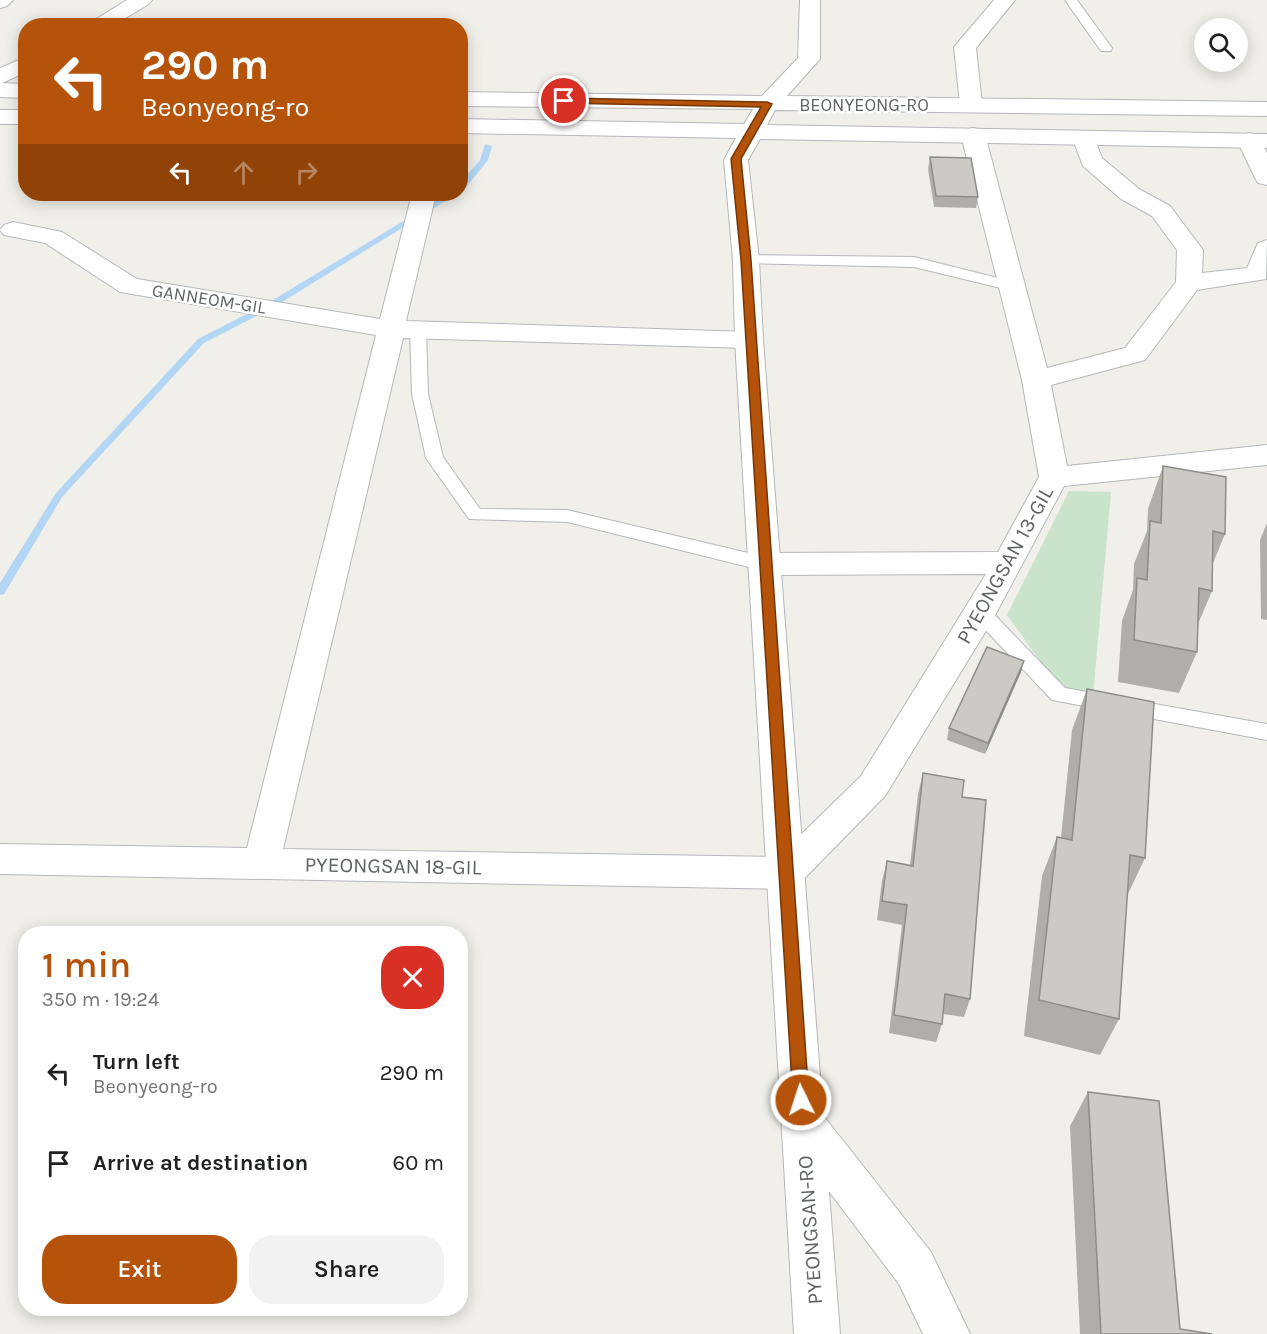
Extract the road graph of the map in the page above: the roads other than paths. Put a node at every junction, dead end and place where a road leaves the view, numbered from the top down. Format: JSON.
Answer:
{"nodes":[{"id":1,"x":142,"y":0,"type":"edge"},
{"id":2,"x":810,"y":0,"type":"edge"},
{"id":3,"x":1005,"y":0,"type":"edge"},
{"id":4,"x":1071,"y":0,"type":"edge"},
{"id":5,"x":109,"y":18,"type":"edge"},
{"id":6,"x":1106,"y":48,"type":"dead end"},
{"id":7,"x":18,"y":67,"type":"edge"},
{"id":8,"x":0,"y":77,"type":"edge"},
{"id":9,"x":0,"y":90,"type":"edge"},
{"id":10,"x":18,"y":91,"type":"edge"},
{"id":11,"x":468,"y":100,"type":"edge"},
{"id":12,"x":971,"y":104,"type":"junction"},
{"id":13,"x":946,"y":105,"type":"junction"},
{"id":14,"x":1267,"y":109,"type":"edge"},
{"id":15,"x":0,"y":117,"type":"edge"},
{"id":16,"x":18,"y":117,"type":"edge"},
{"id":17,"x":760,"y":118,"type":"junction"},
{"id":18,"x":468,"y":126,"type":"edge"},
{"id":19,"x":963,"y":135,"type":"junction"},
{"id":20,"x":1084,"y":137,"type":"junction"},
{"id":21,"x":1258,"y":141,"type":"edge"},
{"id":22,"x":1266,"y":175,"type":"edge"},
{"id":23,"x":422,"y":201,"type":"edge"},
{"id":24,"x":4,"y":231,"type":"edge"},
{"id":25,"x":1267,"y":248,"type":"edge"},
{"id":26,"x":746,"y":260,"type":"junction"},
{"id":27,"x":1189,"y":283,"type":"junction"},
{"id":28,"x":1013,"y":286,"type":"junction"},
{"id":29,"x":404,"y":330,"type":"junction"},
{"id":30,"x":749,"y":340,"type":"junction"},
{"id":31,"x":1036,"y":380,"type":"junction"},
{"id":32,"x":1267,"y":455,"type":"edge"},
{"id":33,"x":1054,"y":477,"type":"junction"},
{"id":34,"x":1006,"y":563,"type":"junction"},
{"id":35,"x":765,"y":564,"type":"junction"},
{"id":36,"x":981,"y":613,"type":"junction"},
{"id":37,"x":1267,"y":732,"type":"edge"},
{"id":38,"x":0,"y":859,"type":"edge"},
{"id":39,"x":261,"y":864,"type":"junction"},
{"id":40,"x":786,"y":873,"type":"junction"},
{"id":41,"x":802,"y":1123,"type":"junction"},
{"id":42,"x":817,"y":1334,"type":"edge"},
{"id":43,"x":947,"y":1334,"type":"edge"}],
"edges":[{"from":1,"to":5,"type":"street"},
{"from":2,"to":17,"type":"street","name":"PYEONGSAN-RO"},
{"from":3,"to":12,"type":"street"},
{"from":4,"to":6,"type":"lane"},
{"from":7,"to":8,"type":"street"},
{"from":9,"to":10,"type":"street"},
{"from":11,"to":17,"type":"street","name":"BEONYEONG-RO"},
{"from":12,"to":13,"type":"street","name":"BEONYEONG-RO"},
{"from":12,"to":14,"type":"street","name":"BEONYEONG-RO"},
{"from":13,"to":17,"type":"street","name":"BEONYEONG-RO"},
{"from":13,"to":19,"type":"street"},
{"from":15,"to":16,"type":"street"},
{"from":17,"to":18,"type":"street"},
{"from":17,"to":19,"type":"street"},
{"from":17,"to":26,"type":"street","name":"PYEONGSAN-RO"},
{"from":19,"to":20,"type":"street"},
{"from":19,"to":28,"type":"street","name":"PYEONGSAN 13-GIL"},
{"from":20,"to":21,"type":"street"},
{"from":20,"to":27,"type":"street"},
{"from":21,"to":22,"type":"street"},
{"from":23,"to":29,"type":"street"},
{"from":24,"to":29,"type":"street","name":"GANNEOM-GIL"},
{"from":25,"to":27,"type":"street"},
{"from":26,"to":28,"type":"lane"},
{"from":26,"to":30,"type":"street","name":"PYEONGSAN-RO"},
{"from":27,"to":31,"type":"street"},
{"from":28,"to":31,"type":"street","name":"PYEONGSAN 13-GIL"},
{"from":29,"to":30,"type":"street","name":"GANNEOM-GIL"},
{"from":29,"to":35,"type":"lane"},
{"from":29,"to":39,"type":"street"},
{"from":30,"to":35,"type":"street","name":"PYEONGSAN-RO"},
{"from":31,"to":33,"type":"street","name":"PYEONGSAN 13-GIL"},
{"from":32,"to":33,"type":"street"},
{"from":33,"to":34,"type":"street","name":"PYEONGSAN 13-GIL"},
{"from":34,"to":35,"type":"street"},
{"from":34,"to":36,"type":"street","name":"PYEONGSAN 13-GIL"},
{"from":35,"to":40,"type":"street","name":"PYEONGSAN-RO"},
{"from":36,"to":37,"type":"lane"},
{"from":36,"to":40,"type":"street","name":"PYEONGSAN 13-GIL"},
{"from":38,"to":39,"type":"street","name":"PYEONGSAN 18-GIL"},
{"from":39,"to":40,"type":"street","name":"PYEONGSAN 18-GIL"},
{"from":40,"to":41,"type":"street","name":"PYEONGSAN-RO"},
{"from":41,"to":42,"type":"street","name":"PYEONGSAN-RO"},
{"from":41,"to":43,"type":"street"}]}
